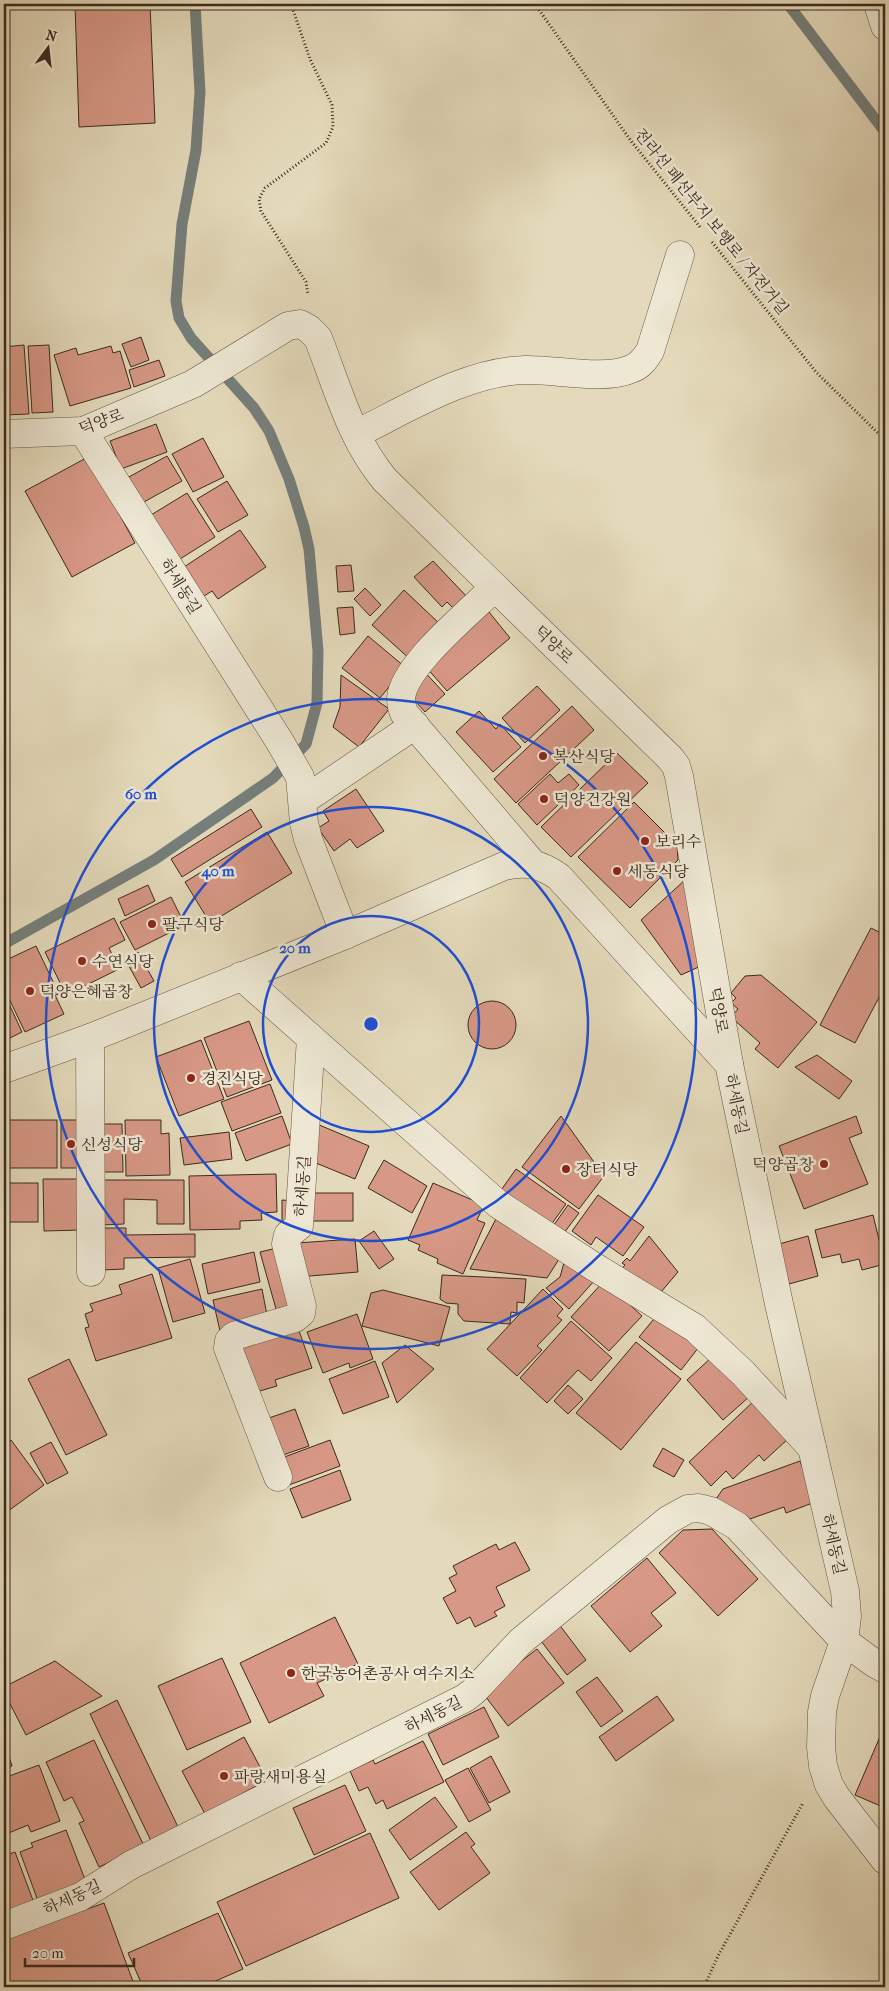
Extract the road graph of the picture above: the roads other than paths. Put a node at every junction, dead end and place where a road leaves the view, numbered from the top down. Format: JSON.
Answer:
{"nodes":[{"id":1,"x":878,"y":4,"type":"edge"},
{"id":2,"x":885,"y":26,"type":"edge"},
{"id":3,"x":680,"y":255,"type":"dead end"},
{"id":4,"x":83,"y":431,"type":"junction"},
{"id":5,"x":4,"y":434,"type":"edge"},
{"id":6,"x":356,"y":434,"type":"junction"},
{"id":7,"x":495,"y":587,"type":"junction"},
{"id":8,"x":415,"y":725,"type":"junction"},
{"id":9,"x":302,"y":788,"type":"junction"},
{"id":10,"x":533,"y":864,"type":"junction"},
{"id":11,"x":345,"y":935,"type":"junction"},
{"id":12,"x":241,"y":976,"type":"junction"},
{"id":13,"x":90,"y":1038,"type":"junction"},
{"id":14,"x":312,"y":1038,"type":"junction"},
{"id":15,"x":729,"y":1064,"type":"junction"},
{"id":16,"x":4,"y":1070,"type":"edge"},
{"id":17,"x":91,"y":1272,"type":"dead end"},
{"id":18,"x":812,"y":1448,"type":"junction"},
{"id":19,"x":278,"y":1477,"type":"dead end"},
{"id":20,"x":844,"y":1641,"type":"junction"},
{"id":21,"x":885,"y":1669,"type":"edge"},
{"id":22,"x":885,"y":1860,"type":"edge"},
{"id":23,"x":4,"y":1926,"type":"edge"}],
"edges":[{"from":1,"to":2,"type":"street"},
{"from":3,"to":6,"type":"street"},
{"from":4,"to":5,"type":"street","name":"덕양로"},
{"from":4,"to":6,"type":"street","name":"덕양로"},
{"from":4,"to":9,"type":"street","name":"하세동길"},
{"from":6,"to":7,"type":"street","name":"덕양로"},
{"from":7,"to":8,"type":"street","name":"하세동길"},
{"from":7,"to":15,"type":"street","name":"덕양로"},
{"from":8,"to":9,"type":"street"},
{"from":8,"to":10,"type":"street","name":"하세동길"},
{"from":9,"to":11,"type":"street"},
{"from":10,"to":11,"type":"street","name":"하세동길"},
{"from":10,"to":15,"type":"street","name":"하세동길"},
{"from":11,"to":12,"type":"street","name":"하세동길"},
{"from":12,"to":13,"type":"street","name":"하세동길"},
{"from":12,"to":14,"type":"street","name":"하세동길"},
{"from":13,"to":16,"type":"street","name":"하세동길"},
{"from":13,"to":17,"type":"street"},
{"from":14,"to":18,"type":"street","name":"하세동길"},
{"from":14,"to":19,"type":"street","name":"하세동길"},
{"from":15,"to":18,"type":"street","name":"하세동길"},
{"from":18,"to":20,"type":"street","name":"하세동길"},
{"from":20,"to":21,"type":"street","name":"하세동길"},
{"from":20,"to":22,"type":"street"},
{"from":20,"to":23,"type":"street","name":"하세동길"}]}
